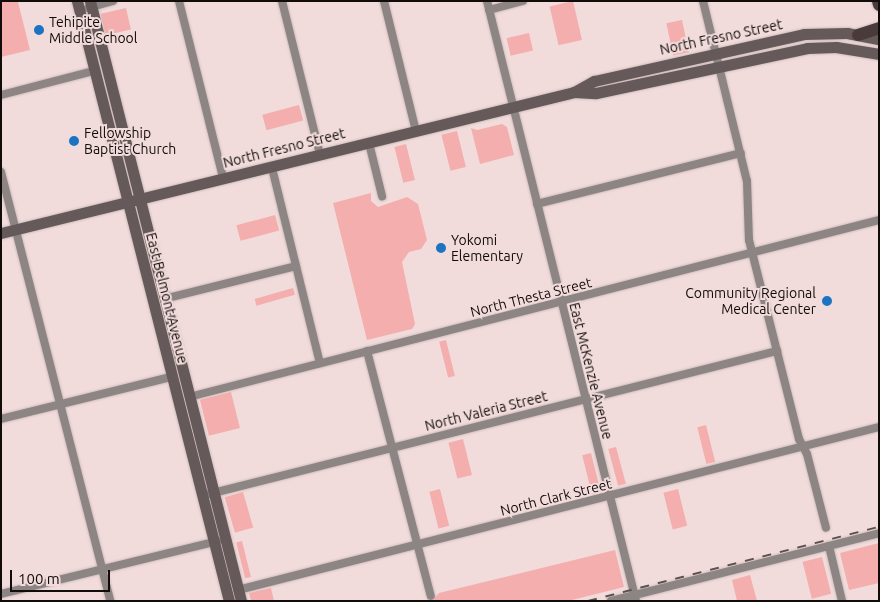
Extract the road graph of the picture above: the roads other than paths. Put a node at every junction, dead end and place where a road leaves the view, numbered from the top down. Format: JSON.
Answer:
{"nodes":[{"id":1,"x":113,"y":1,"type":"edge"},
{"id":2,"x":179,"y":1,"type":"edge"},
{"id":3,"x":282,"y":1,"type":"edge"},
{"id":4,"x":384,"y":1,"type":"edge"},
{"id":5,"x":487,"y":1,"type":"edge"},
{"id":6,"x":523,"y":1,"type":"edge"},
{"id":7,"x":703,"y":1,"type":"edge"},
{"id":8,"x":90,"y":4,"type":"edge"},
{"id":9,"x":78,"y":6,"type":"edge"},
{"id":10,"x":489,"y":10,"type":"junction"},
{"id":11,"x":879,"y":28,"type":"edge"},
{"id":12,"x":858,"y":35,"type":"junction"},
{"id":13,"x":879,"y":39,"type":"edge"},
{"id":14,"x":716,"y":54,"type":"junction"},
{"id":15,"x":879,"y":54,"type":"edge"},
{"id":16,"x":720,"y":67,"type":"junction"},
{"id":17,"x":94,"y":71,"type":"junction"},
{"id":18,"x":574,"y":92,"type":"junction"},
{"id":19,"x":1,"y":95,"type":"edge"},
{"id":20,"x":514,"y":107,"type":"junction"},
{"id":21,"x":416,"y":131,"type":"junction"},
{"id":22,"x":368,"y":143,"type":"junction"},
{"id":23,"x":741,"y":152,"type":"junction"},
{"id":24,"x":320,"y":155,"type":"junction"},
{"id":25,"x":272,"y":168,"type":"junction"},
{"id":26,"x":1,"y":172,"type":"edge"},
{"id":27,"x":223,"y":178,"type":"junction"},
{"id":28,"x":382,"y":196,"type":"dead end"},
{"id":29,"x":133,"y":201,"type":"junction"},
{"id":30,"x":537,"y":204,"type":"junction"},
{"id":31,"x":879,"y":220,"type":"edge"},
{"id":32,"x":16,"y":230,"type":"junction"},
{"id":33,"x":1,"y":233,"type":"edge"},
{"id":34,"x":752,"y":253,"type":"junction"},
{"id":35,"x":296,"y":266,"type":"junction"},
{"id":36,"x":164,"y":299,"type":"junction"},
{"id":37,"x":561,"y":302,"type":"junction"},
{"id":38,"x":367,"y":351,"type":"junction"},
{"id":39,"x":777,"y":351,"type":"junction"},
{"id":40,"x":320,"y":363,"type":"junction"},
{"id":41,"x":171,"y":377,"type":"junction"},
{"id":42,"x":189,"y":397,"type":"junction"},
{"id":43,"x":585,"y":399,"type":"junction"},
{"id":44,"x":60,"y":405,"type":"junction"},
{"id":45,"x":1,"y":419,"type":"edge"},
{"id":46,"x":879,"y":427,"type":"edge"},
{"id":47,"x":803,"y":446,"type":"junction"},
{"id":48,"x":392,"y":449,"type":"junction"},
{"id":49,"x":208,"y":494,"type":"junction"},
{"id":50,"x":610,"y":496,"type":"junction"},
{"id":51,"x":826,"y":528,"type":"dead end"},
{"id":52,"x":879,"y":533,"type":"edge"},
{"id":53,"x":220,"y":541,"type":"junction"},
{"id":54,"x":417,"y":545,"type":"junction"},
{"id":55,"x":829,"y":546,"type":"junction"},
{"id":56,"x":102,"y":568,"type":"junction"},
{"id":57,"x":1,"y":594,"type":"edge"},
{"id":58,"x":240,"y":595,"type":"edge"},
{"id":59,"x":431,"y":596,"type":"dead end"},
{"id":60,"x":635,"y":598,"type":"edge"},
{"id":61,"x":110,"y":601,"type":"edge"},
{"id":62,"x":229,"y":601,"type":"edge"},
{"id":63,"x":611,"y":601,"type":"edge"},
{"id":64,"x":842,"y":601,"type":"edge"}],
"edges":[{"from":1,"to":8,"type":"street"},
{"from":2,"to":27,"type":"street"},
{"from":3,"to":24,"type":"street"},
{"from":4,"to":21,"type":"street"},
{"from":5,"to":10,"type":"street","name":"East McKenzie Avenue"},
{"from":6,"to":10,"type":"street"},
{"from":7,"to":14,"type":"street"},
{"from":8,"to":9,"type":"street"},
{"from":8,"to":29,"type":"main road","name":"East Belmont Avenue"},
{"from":9,"to":17,"type":"main road","name":"East Belmont Avenue"},
{"from":10,"to":20,"type":"street","name":"East McKenzie Avenue"},
{"from":11,"to":12,"type":"main road"},
{"from":12,"to":13,"type":"main road","name":"North Fresno Street"},
{"from":12,"to":14,"type":"main road","name":"North Fresno Street"},
{"from":14,"to":16,"type":"street"},
{"from":14,"to":18,"type":"main road","name":"North Fresno Street"},
{"from":15,"to":16,"type":"main road","name":"North Fresno Street"},
{"from":16,"to":18,"type":"main road","name":"North Fresno Street"},
{"from":16,"to":23,"type":"street"},
{"from":17,"to":19,"type":"street"},
{"from":17,"to":29,"type":"main road","name":"East Belmont Avenue"},
{"from":18,"to":20,"type":"main road","name":"North Fresno Street"},
{"from":20,"to":21,"type":"main road","name":"North Fresno Street"},
{"from":20,"to":30,"type":"street","name":"East McKenzie Avenue"},
{"from":21,"to":22,"type":"main road","name":"North Fresno Street"},
{"from":22,"to":24,"type":"main road","name":"North Fresno Street"},
{"from":22,"to":28,"type":"street"},
{"from":23,"to":30,"type":"street"},
{"from":23,"to":34,"type":"street"},
{"from":24,"to":25,"type":"main road","name":"North Fresno Street"},
{"from":25,"to":27,"type":"main road","name":"North Fresno Street"},
{"from":25,"to":35,"type":"street"},
{"from":26,"to":32,"type":"street"},
{"from":27,"to":29,"type":"main road","name":"North Fresno Street"},
{"from":29,"to":32,"type":"main road","name":"North Fresno Street"},
{"from":29,"to":36,"type":"main road","name":"East Belmont Avenue"},
{"from":29,"to":41,"type":"main road","name":"East Belmont Avenue"},
{"from":30,"to":37,"type":"street","name":"East McKenzie Avenue"},
{"from":31,"to":34,"type":"street","name":"North Thesta Street"},
{"from":32,"to":33,"type":"main road","name":"North Fresno Street"},
{"from":32,"to":44,"type":"street"},
{"from":34,"to":37,"type":"street","name":"North Thesta Street"},
{"from":34,"to":39,"type":"street"},
{"from":35,"to":36,"type":"street"},
{"from":35,"to":40,"type":"street"},
{"from":36,"to":42,"type":"main road","name":"East Belmont Avenue"},
{"from":37,"to":38,"type":"street","name":"North Thesta Street"},
{"from":37,"to":43,"type":"street","name":"East McKenzie Avenue"},
{"from":38,"to":40,"type":"street","name":"North Thesta Street"},
{"from":38,"to":48,"type":"street"},
{"from":39,"to":43,"type":"street","name":"North Valeria Street"},
{"from":39,"to":47,"type":"street"},
{"from":40,"to":42,"type":"street","name":"North Thesta Street"},
{"from":41,"to":44,"type":"street"},
{"from":41,"to":49,"type":"main road","name":"East Belmont Avenue"},
{"from":42,"to":49,"type":"main road","name":"East Belmont Avenue"},
{"from":43,"to":48,"type":"street","name":"North Valeria Street"},
{"from":43,"to":50,"type":"street","name":"East McKenzie Avenue"},
{"from":44,"to":45,"type":"street"},
{"from":44,"to":56,"type":"street"},
{"from":46,"to":47,"type":"street","name":"North Clark Street"},
{"from":47,"to":50,"type":"street","name":"North Clark Street"},
{"from":47,"to":51,"type":"street"},
{"from":48,"to":49,"type":"street","name":"North Valeria Street"},
{"from":48,"to":54,"type":"street"},
{"from":49,"to":53,"type":"main road","name":"East Belmont Avenue"},
{"from":50,"to":54,"type":"street","name":"North Clark Street"},
{"from":50,"to":60,"type":"street","name":"East McKenzie Avenue"},
{"from":52,"to":55,"type":"street"},
{"from":53,"to":56,"type":"street"},
{"from":53,"to":58,"type":"main road","name":"East Belmont Avenue"},
{"from":53,"to":62,"type":"main road","name":"East Belmont Avenue"},
{"from":54,"to":58,"type":"street","name":"North Clark Street"},
{"from":54,"to":59,"type":"street"},
{"from":55,"to":60,"type":"street"},
{"from":55,"to":64,"type":"street"},
{"from":56,"to":57,"type":"street"},
{"from":56,"to":61,"type":"street"},
{"from":60,"to":63,"type":"street"}]}
